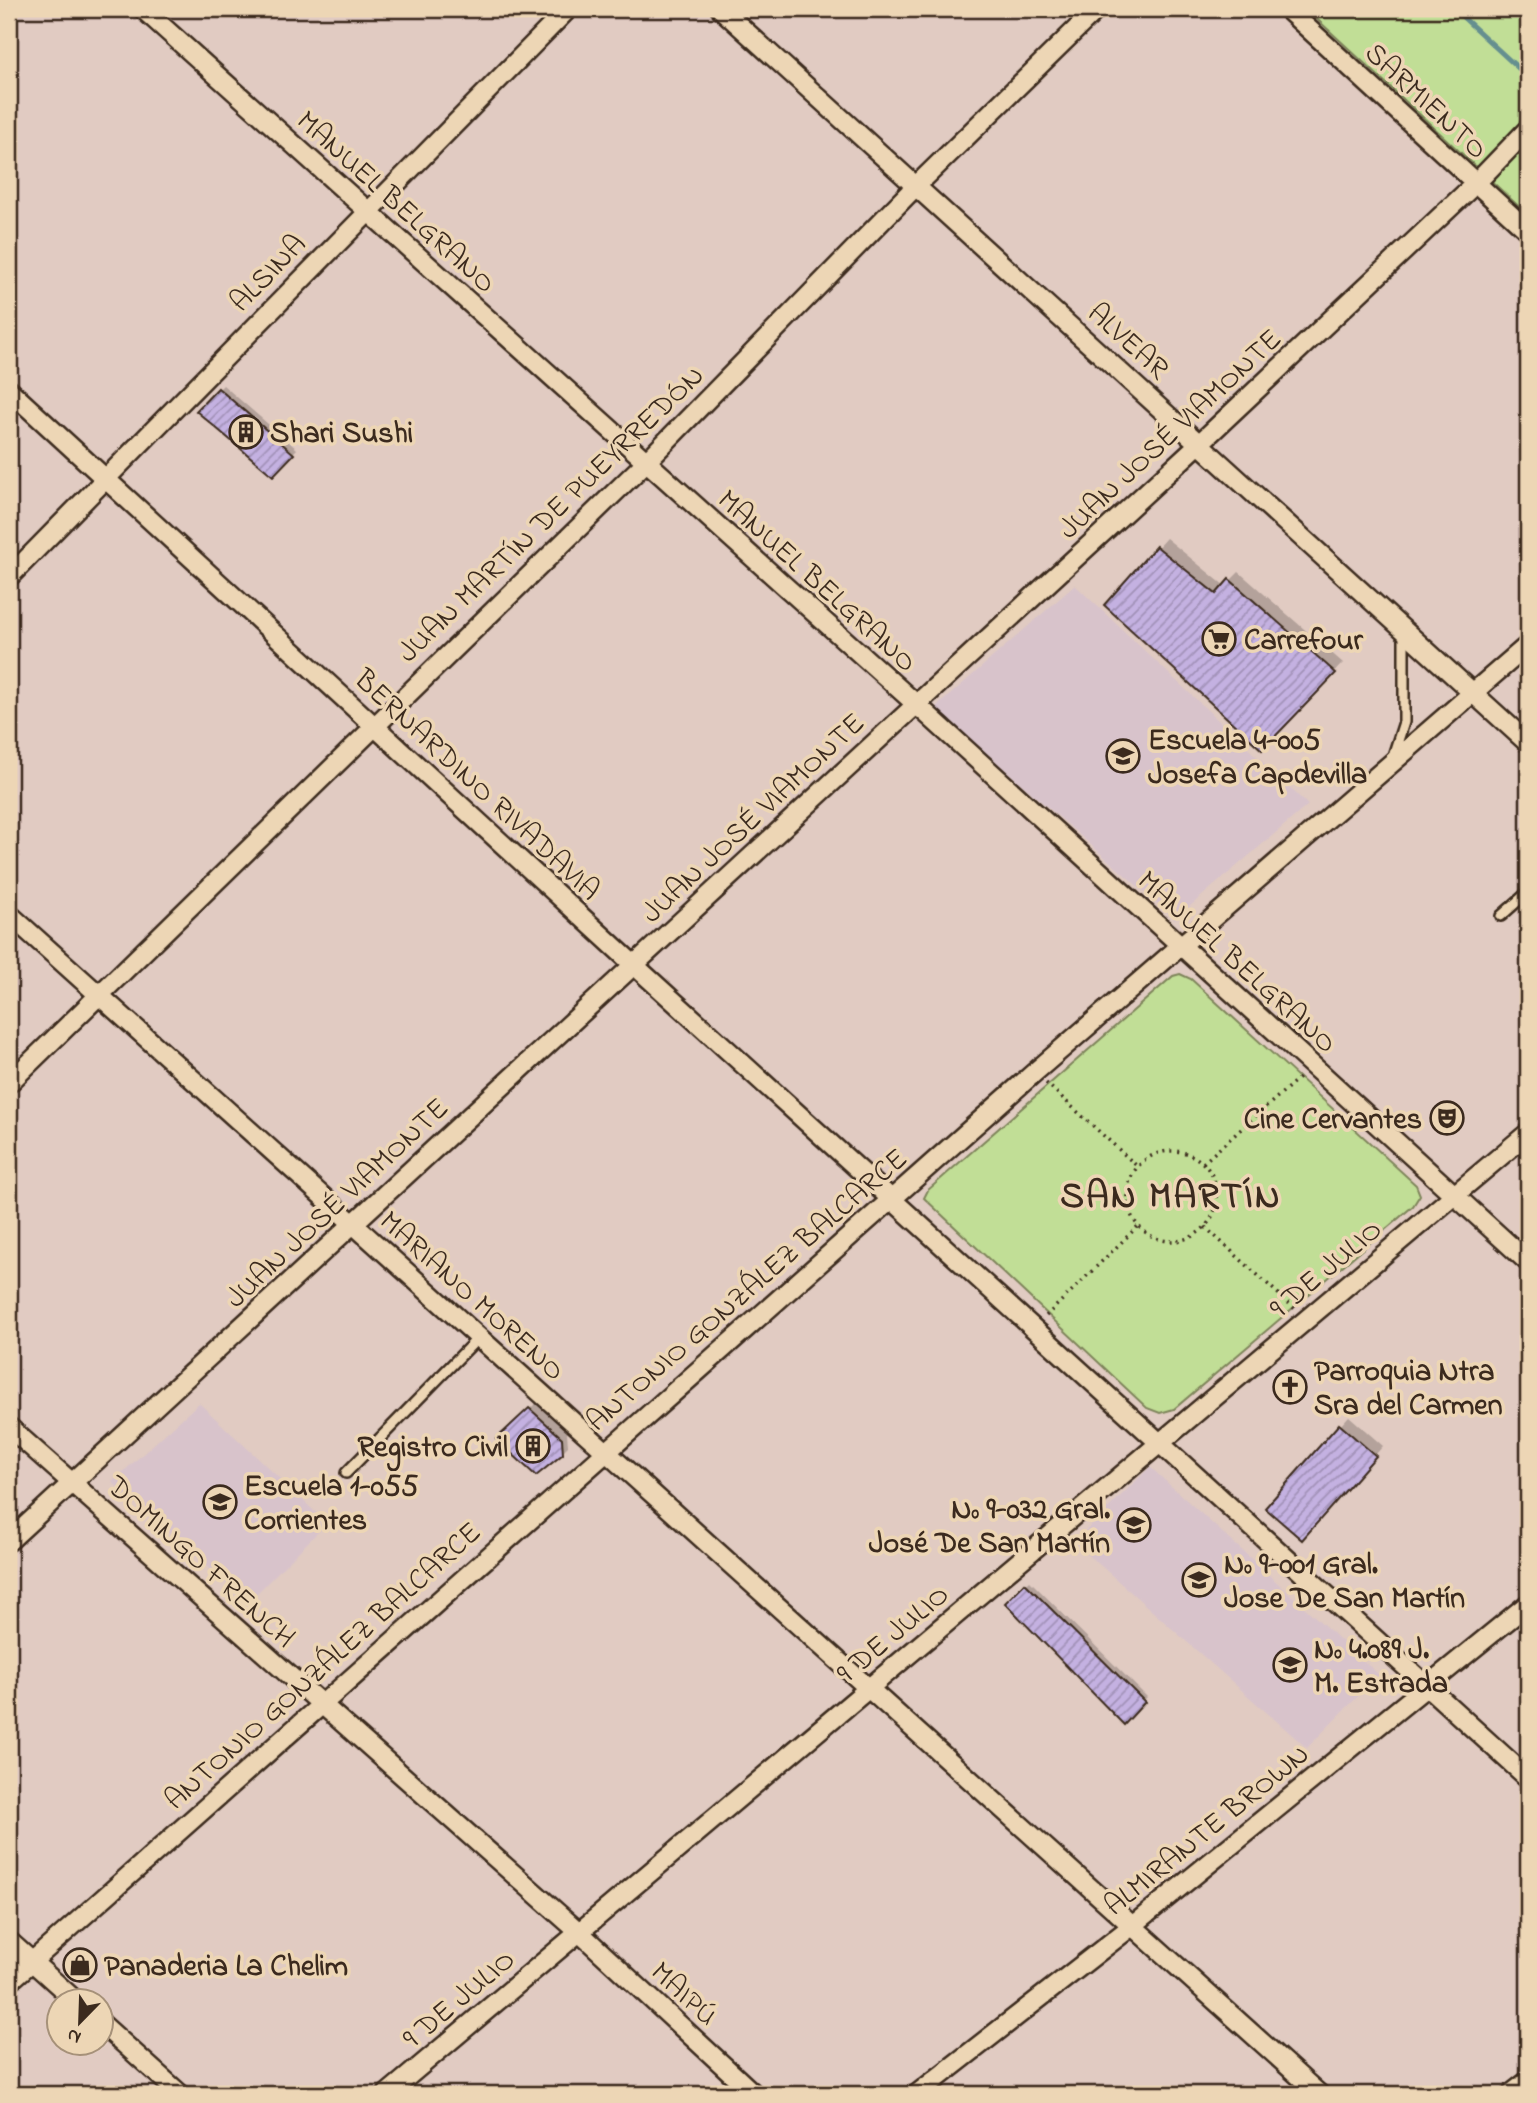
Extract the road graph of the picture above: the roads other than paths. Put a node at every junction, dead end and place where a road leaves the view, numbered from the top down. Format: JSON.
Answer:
{"nodes":[{"id":1,"x":143,"y":9,"type":"edge"},
{"id":2,"x":568,"y":9,"type":"edge"},
{"id":3,"x":721,"y":9,"type":"edge"},
{"id":4,"x":1097,"y":9,"type":"edge"},
{"id":5,"x":1287,"y":9,"type":"edge"},
{"id":6,"x":1528,"y":129,"type":"edge"},
{"id":7,"x":1476,"y":183,"type":"junction"},
{"id":8,"x":916,"y":186,"type":"junction"},
{"id":9,"x":365,"y":211,"type":"junction"},
{"id":10,"x":1528,"y":231,"type":"edge"},
{"id":11,"x":9,"y":390,"type":"edge"},
{"id":12,"x":1200,"y":443,"type":"junction"},
{"id":13,"x":645,"y":463,"type":"junction"},
{"id":14,"x":105,"y":477,"type":"junction"},
{"id":15,"x":9,"y":577,"type":"edge"},
{"id":16,"x":1404,"y":630,"type":"junction"},
{"id":17,"x":1528,"y":645,"type":"edge"},
{"id":18,"x":1473,"y":693,"type":"junction"},
{"id":19,"x":916,"y":704,"type":"junction"},
{"id":20,"x":372,"y":725,"type":"junction"},
{"id":21,"x":1528,"y":743,"type":"edge"},
{"id":22,"x":1392,"y":761,"type":"junction"},
{"id":23,"x":1528,"y":892,"type":"edge"},
{"id":24,"x":9,"y":914,"type":"edge"},
{"id":25,"x":1501,"y":916,"type":"dead end"},
{"id":26,"x":1180,"y":946,"type":"junction"},
{"id":27,"x":634,"y":965,"type":"junction"},
{"id":28,"x":99,"y":995,"type":"junction"},
{"id":29,"x":9,"y":1083,"type":"edge"},
{"id":30,"x":1528,"y":1133,"type":"edge"},
{"id":31,"x":1454,"y":1195,"type":"junction"},
{"id":32,"x":892,"y":1197,"type":"junction"},
{"id":33,"x":352,"y":1225,"type":"junction"},
{"id":34,"x":1528,"y":1262,"type":"edge"},
{"id":35,"x":478,"y":1338,"type":"junction"},
{"id":36,"x":9,"y":1427,"type":"edge"},
{"id":37,"x":1159,"y":1444,"type":"junction"},
{"id":38,"x":604,"y":1452,"type":"junction"},
{"id":39,"x":346,"y":1473,"type":"dead end"},
{"id":40,"x":72,"y":1483,"type":"junction"},
{"id":41,"x":9,"y":1541,"type":"edge"},
{"id":42,"x":1528,"y":1604,"type":"edge"},
{"id":43,"x":1425,"y":1685,"type":"junction"},
{"id":44,"x":868,"y":1690,"type":"junction"},
{"id":45,"x":321,"y":1704,"type":"junction"},
{"id":46,"x":1528,"y":1778,"type":"edge"},
{"id":47,"x":1132,"y":1926,"type":"junction"},
{"id":48,"x":579,"y":1932,"type":"junction"},
{"id":49,"x":9,"y":1941,"type":"edge"},
{"id":50,"x":32,"y":1961,"type":"junction"},
{"id":51,"x":9,"y":1982,"type":"edge"},
{"id":52,"x":62,"y":1988,"type":"edge"},
{"id":53,"x":116,"y":2037,"type":"edge"},
{"id":54,"x":1528,"y":2084,"type":"edge"},
{"id":55,"x":180,"y":2094,"type":"edge"},
{"id":56,"x":387,"y":2094,"type":"edge"},
{"id":57,"x":754,"y":2094,"type":"edge"},
{"id":58,"x":917,"y":2094,"type":"edge"},
{"id":59,"x":1319,"y":2094,"type":"edge"},
{"id":60,"x":1515,"y":2094,"type":"edge"}],
"edges":[{"from":1,"to":9,"type":"street","name":"MANUEL BELGRANO"},
{"from":2,"to":9,"type":"street","name":"ALSINA"},
{"from":3,"to":8,"type":"street","name":"ALVEAR"},
{"from":4,"to":8,"type":"street","name":"JUAN MARTÍN DE PUEYRREDÓN"},
{"from":5,"to":7,"type":"street","name":"SARMIENTO"},
{"from":6,"to":7,"type":"street","name":"JUAN JOSÉ VIAMONTE"},
{"from":7,"to":10,"type":"street","name":"SARMIENTO"},
{"from":7,"to":12,"type":"street","name":"JUAN JOSÉ VIAMONTE"},
{"from":8,"to":12,"type":"street","name":"ALVEAR"},
{"from":8,"to":13,"type":"street","name":"JUAN MARTÍN DE PUEYRREDÓN"},
{"from":9,"to":13,"type":"street","name":"MANUEL BELGRANO"},
{"from":9,"to":14,"type":"street","name":"ALSINA"},
{"from":11,"to":14,"type":"street","name":"BERNARDINO RIVADAVIA"},
{"from":12,"to":16,"type":"street","name":"ALVEAR"},
{"from":12,"to":19,"type":"street","name":"JUAN JOSÉ VIAMONTE"},
{"from":13,"to":19,"type":"street","name":"MANUEL BELGRANO"},
{"from":13,"to":20,"type":"street","name":"JUAN MARTÍN DE PUEYRREDÓN"},
{"from":14,"to":15,"type":"street","name":"ALSINA"},
{"from":14,"to":20,"type":"street","name":"BERNARDINO RIVADAVIA"},
{"from":16,"to":18,"type":"street","name":"ALVEAR"},
{"from":16,"to":22,"type":"lane"},
{"from":17,"to":18,"type":"street","name":"ANTONIO GONZÁLEZ BALCARCE"},
{"from":18,"to":21,"type":"street","name":"ALVEAR"},
{"from":18,"to":22,"type":"street","name":"ANTONIO GONZÁLEZ BALCARCE"},
{"from":19,"to":26,"type":"street","name":"MANUEL BELGRANO"},
{"from":19,"to":27,"type":"street","name":"JUAN JOSÉ VIAMONTE"},
{"from":20,"to":27,"type":"street","name":"BERNARDINO RIVADAVIA"},
{"from":20,"to":28,"type":"street","name":"JUAN MARTÍN DE PUEYRREDÓN"},
{"from":22,"to":26,"type":"street","name":"ANTONIO GONZÁLEZ BALCARCE"},
{"from":23,"to":25,"type":"lane"},
{"from":24,"to":28,"type":"street","name":"MARIANO MORENO"},
{"from":26,"to":31,"type":"street","name":"MANUEL BELGRANO"},
{"from":26,"to":32,"type":"street","name":"ANTONIO GONZÁLEZ BALCARCE"},
{"from":27,"to":32,"type":"street","name":"BERNARDINO RIVADAVIA"},
{"from":27,"to":33,"type":"street","name":"JUAN JOSÉ VIAMONTE"},
{"from":28,"to":29,"type":"street","name":"JUAN MARTÍN DE PUEYRREDÓN"},
{"from":28,"to":33,"type":"street","name":"MARIANO MORENO"},
{"from":30,"to":31,"type":"street","name":"9 DE JULIO"},
{"from":31,"to":34,"type":"street","name":"MANUEL BELGRANO"},
{"from":31,"to":37,"type":"street","name":"9 DE JULIO"},
{"from":32,"to":37,"type":"street","name":"BERNARDINO RIVADAVIA"},
{"from":32,"to":38,"type":"street","name":"ANTONIO GONZÁLEZ BALCARCE"},
{"from":33,"to":35,"type":"street","name":"MARIANO MORENO"},
{"from":33,"to":40,"type":"street","name":"JUAN JOSÉ VIAMONTE"},
{"from":35,"to":38,"type":"street","name":"MARIANO MORENO"},
{"from":35,"to":39,"type":"lane"},
{"from":36,"to":40,"type":"street","name":"DOMINGO FRENCH"},
{"from":37,"to":43,"type":"street","name":"BERNARDINO RIVADAVIA"},
{"from":37,"to":44,"type":"street","name":"9 DE JULIO"},
{"from":38,"to":44,"type":"street","name":"MARIANO MORENO"},
{"from":38,"to":45,"type":"street","name":"ANTONIO GONZÁLEZ BALCARCE"},
{"from":40,"to":41,"type":"street","name":"JUAN JOSÉ VIAMONTE"},
{"from":40,"to":45,"type":"street","name":"DOMINGO FRENCH"},
{"from":42,"to":43,"type":"street","name":"ALMIRANTE BROWN"},
{"from":43,"to":46,"type":"street","name":"BERNARDINO RIVADAVIA"},
{"from":43,"to":47,"type":"street","name":"ALMIRANTE BROWN"},
{"from":44,"to":47,"type":"street","name":"MARIANO MORENO"},
{"from":44,"to":48,"type":"street","name":"9 DE JULIO"},
{"from":45,"to":48,"type":"street","name":"DOMINGO FRENCH"},
{"from":45,"to":50,"type":"street","name":"ANTONIO GONZÁLEZ BALCARCE"},
{"from":47,"to":58,"type":"street","name":"ALMIRANTE BROWN"},
{"from":47,"to":59,"type":"street","name":"MARIANO MORENO"},
{"from":48,"to":56,"type":"street","name":"9 DE JULIO"},
{"from":48,"to":57,"type":"street","name":"MAIPÚ"},
{"from":49,"to":50,"type":"street"},
{"from":50,"to":51,"type":"street","name":"ANTONIO GONZÁLEZ BALCARCE"},
{"from":50,"to":52,"type":"street"},
{"from":53,"to":55,"type":"street"},
{"from":54,"to":60,"type":"street"}]}
